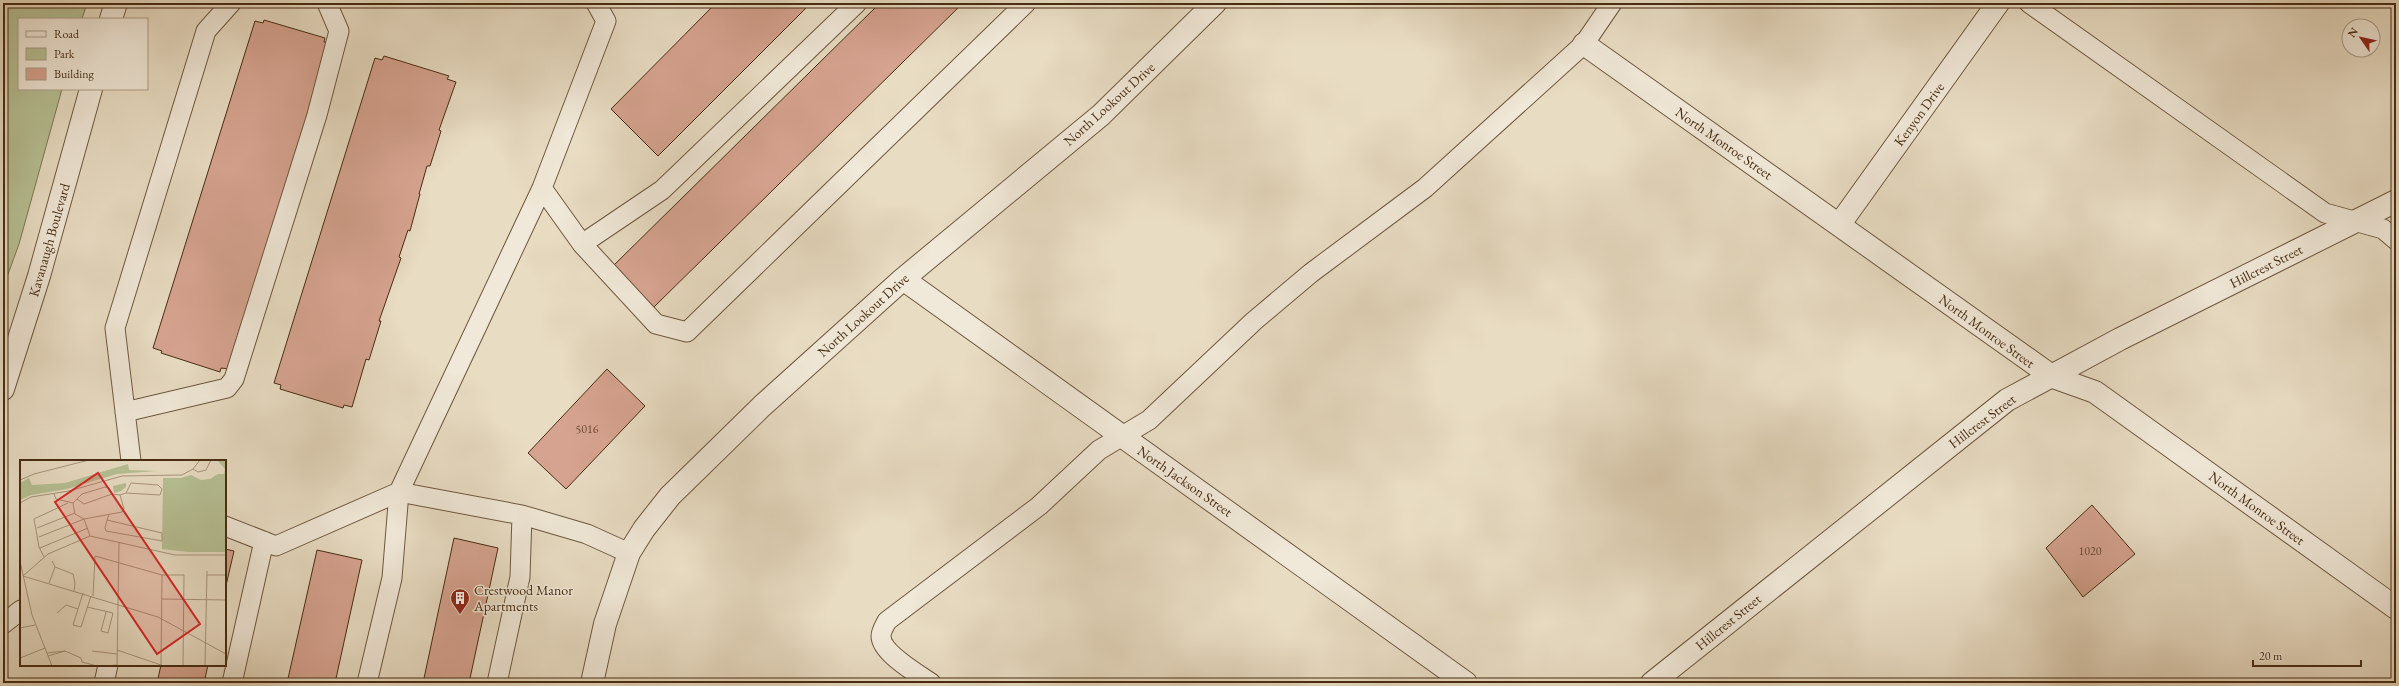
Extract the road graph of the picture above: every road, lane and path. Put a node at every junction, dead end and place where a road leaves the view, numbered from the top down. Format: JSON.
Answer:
{"nodes":[{"id":1,"x":116,"y":3,"type":"edge"},
{"id":2,"x":231,"y":3,"type":"edge"},
{"id":3,"x":327,"y":3,"type":"edge"},
{"id":4,"x":596,"y":3,"type":"edge"},
{"id":5,"x":856,"y":3,"type":"edge"},
{"id":6,"x":1026,"y":3,"type":"edge"},
{"id":7,"x":1215,"y":3,"type":"edge"},
{"id":8,"x":1612,"y":3,"type":"edge"},
{"id":9,"x":1998,"y":3,"type":"edge"},
{"id":10,"x":2029,"y":3,"type":"edge"},
{"id":11,"x":111,"y":18,"type":"edge"},
{"id":12,"x":1584,"y":44,"type":"junction"},
{"id":13,"x":91,"y":90,"type":"edge"},
{"id":14,"x":542,"y":188,"type":"junction"},
{"id":15,"x":2396,"y":201,"type":"edge"},
{"id":16,"x":2356,"y":221,"type":"junction"},
{"id":17,"x":1839,"y":225,"type":"junction"},
{"id":18,"x":2396,"y":240,"type":"edge"},
{"id":19,"x":582,"y":244,"type":"junction"},
{"id":20,"x":903,"y":279,"type":"junction"},
{"id":21,"x":2052,"y":378,"type":"junction"},
{"id":22,"x":3,"y":389,"type":"edge"},
{"id":23,"x":125,"y":412,"type":"junction"},
{"id":24,"x":1122,"y":437,"type":"junction"},
{"id":25,"x":131,"y":460,"type":"edge"},
{"id":26,"x":399,"y":492,"type":"junction"},
{"id":27,"x":522,"y":515,"type":"junction"},
{"id":28,"x":226,"y":526,"type":"edge"},
{"id":29,"x":264,"y":541,"type":"junction"},
{"id":30,"x":629,"y":553,"type":"junction"},
{"id":31,"x":2396,"y":608,"type":"edge"},
{"id":32,"x":20,"y":611,"type":"edge"},
{"id":33,"x":3,"y":624,"type":"edge"},
{"id":34,"x":108,"y":666,"type":"edge"},
{"id":35,"x":104,"y":683,"type":"edge"},
{"id":36,"x":232,"y":683,"type":"edge"},
{"id":37,"x":367,"y":683,"type":"edge"},
{"id":38,"x":497,"y":683,"type":"edge"},
{"id":39,"x":592,"y":683,"type":"edge"},
{"id":40,"x":931,"y":683,"type":"edge"},
{"id":41,"x":1466,"y":683,"type":"edge"},
{"id":42,"x":1652,"y":683,"type":"edge"}],
"edges":[{"from":1,"to":11,"type":"street"},
{"from":2,"to":23,"type":"lane"},
{"from":3,"to":23,"type":"lane"},
{"from":4,"to":14,"type":"lane"},
{"from":5,"to":19,"type":"lane"},
{"from":6,"to":19,"type":"lane"},
{"from":7,"to":20,"type":"street","name":"North Lookout Drive"},
{"from":8,"to":12,"type":"lane"},
{"from":9,"to":17,"type":"street","name":"Kenyon Drive"},
{"from":10,"to":16,"type":"lane"},
{"from":12,"to":17,"type":"street","name":"North Monroe Street"},
{"from":12,"to":24,"type":"lane"},
{"from":13,"to":22,"type":"street","name":"Kavanaugh Boulevard"},
{"from":14,"to":19,"type":"lane"},
{"from":14,"to":26,"type":"lane"},
{"from":15,"to":16,"type":"street","name":"Hillcrest Street"},
{"from":16,"to":18,"type":"lane"},
{"from":16,"to":21,"type":"street","name":"Hillcrest Street"},
{"from":17,"to":21,"type":"street","name":"North Monroe Street"},
{"from":20,"to":24,"type":"street","name":"North Jackson Street"},
{"from":20,"to":30,"type":"street","name":"North Lookout Drive"},
{"from":21,"to":31,"type":"street","name":"North Monroe Street"},
{"from":21,"to":42,"type":"street","name":"Hillcrest Street"},
{"from":23,"to":25,"type":"lane"},
{"from":24,"to":40,"type":"lane"},
{"from":24,"to":41,"type":"street","name":"North Jackson Street"},
{"from":26,"to":27,"type":"lane"},
{"from":26,"to":29,"type":"lane"},
{"from":26,"to":37,"type":"lane"},
{"from":27,"to":30,"type":"lane"},
{"from":27,"to":38,"type":"lane"},
{"from":28,"to":29,"type":"lane"},
{"from":29,"to":36,"type":"lane"},
{"from":30,"to":39,"type":"street","name":"North Lookout Drive"},
{"from":32,"to":33,"type":"lane"},
{"from":34,"to":35,"type":"lane"}]}
